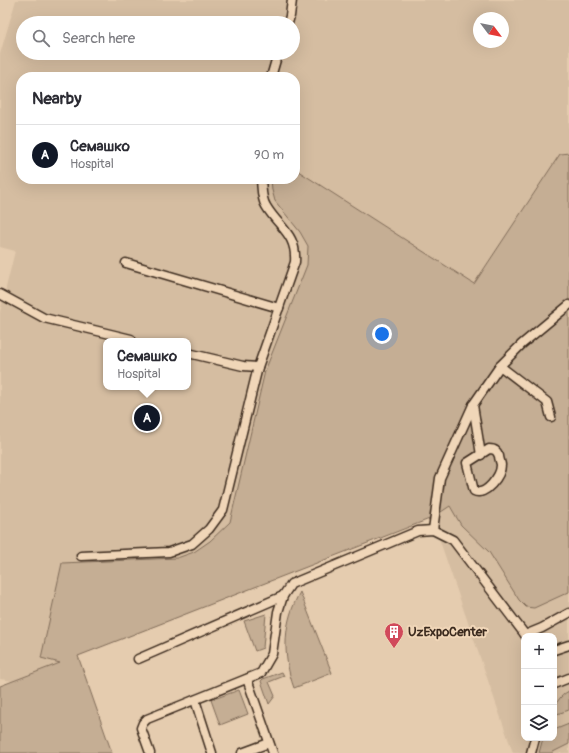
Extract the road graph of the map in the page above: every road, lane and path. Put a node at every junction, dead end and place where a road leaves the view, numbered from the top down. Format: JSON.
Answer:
{"nodes":[{"id":1,"x":292,"y":0,"type":"edge"},
{"id":2,"x":290,"y":16,"type":"edge"},
{"id":3,"x":276,"y":60,"type":"edge"},
{"id":4,"x":272,"y":72,"type":"edge"},
{"id":5,"x":261,"y":184,"type":"edge"},
{"id":6,"x":126,"y":263,"type":"dead end"},
{"id":7,"x":0,"y":294,"type":"edge"},
{"id":8,"x":569,"y":305,"type":"edge"},
{"id":9,"x":279,"y":308,"type":"junction"},
{"id":10,"x":127,"y":338,"type":"edge"},
{"id":11,"x":191,"y":354,"type":"edge"},
{"id":12,"x":500,"y":366,"type":"junction"},
{"id":13,"x":258,"y":367,"type":"junction"},
{"id":14,"x":473,"y":405,"type":"junction"},
{"id":15,"x":551,"y":416,"type":"dead end"},
{"id":16,"x":481,"y":455,"type":"junction"},
{"id":17,"x":433,"y":530,"type":"junction"},
{"id":18,"x":81,"y":556,"type":"dead end"},
{"id":19,"x":283,"y":596,"type":"junction"},
{"id":20,"x":569,"y":613,"type":"edge"},
{"id":21,"x":523,"y":633,"type":"edge"},
{"id":22,"x":530,"y":633,"type":"edge"},
{"id":23,"x":569,"y":645,"type":"edge"},
{"id":24,"x":557,"y":649,"type":"edge"},
{"id":25,"x":138,"y":659,"type":"dead end"},
{"id":26,"x":569,"y":678,"type":"edge"},
{"id":27,"x":247,"y":679,"type":"junction"},
{"id":28,"x":557,"y":683,"type":"edge"},
{"id":29,"x":195,"y":700,"type":"junction"},
{"id":30,"x":534,"y":741,"type":"edge"},
{"id":31,"x":269,"y":743,"type":"junction"},
{"id":32,"x":150,"y":753,"type":"edge"},
{"id":33,"x":212,"y":753,"type":"edge"},
{"id":34,"x":242,"y":753,"type":"edge"},
{"id":35,"x":273,"y":753,"type":"edge"},
{"id":36,"x":531,"y":753,"type":"edge"}],
"edges":[{"from":1,"to":2,"type":"lane"},
{"from":3,"to":4,"type":"lane"},
{"from":5,"to":9,"type":"lane"},
{"from":6,"to":9,"type":"lane"},
{"from":7,"to":10,"type":"lane"},
{"from":8,"to":12,"type":"lane"},
{"from":9,"to":13,"type":"lane"},
{"from":11,"to":13,"type":"lane"},
{"from":12,"to":14,"type":"lane"},
{"from":12,"to":15,"type":"lane"},
{"from":13,"to":18,"type":"lane"},
{"from":14,"to":16,"type":"lane"},
{"from":14,"to":17,"type":"lane"},
{"from":16,"to":16,"type":"lane"},
{"from":17,"to":19,"type":"lane"},
{"from":17,"to":21,"type":"lane"},
{"from":19,"to":25,"type":"lane"},
{"from":19,"to":27,"type":"lane"},
{"from":20,"to":22,"type":"lane"},
{"from":23,"to":24,"type":"lane"},
{"from":26,"to":28,"type":"lane"},
{"from":27,"to":29,"type":"lane"},
{"from":27,"to":31,"type":"lane"},
{"from":29,"to":32,"type":"lane"},
{"from":29,"to":33,"type":"lane"},
{"from":30,"to":36,"type":"lane"},
{"from":31,"to":34,"type":"lane"},
{"from":31,"to":35,"type":"lane"}]}
